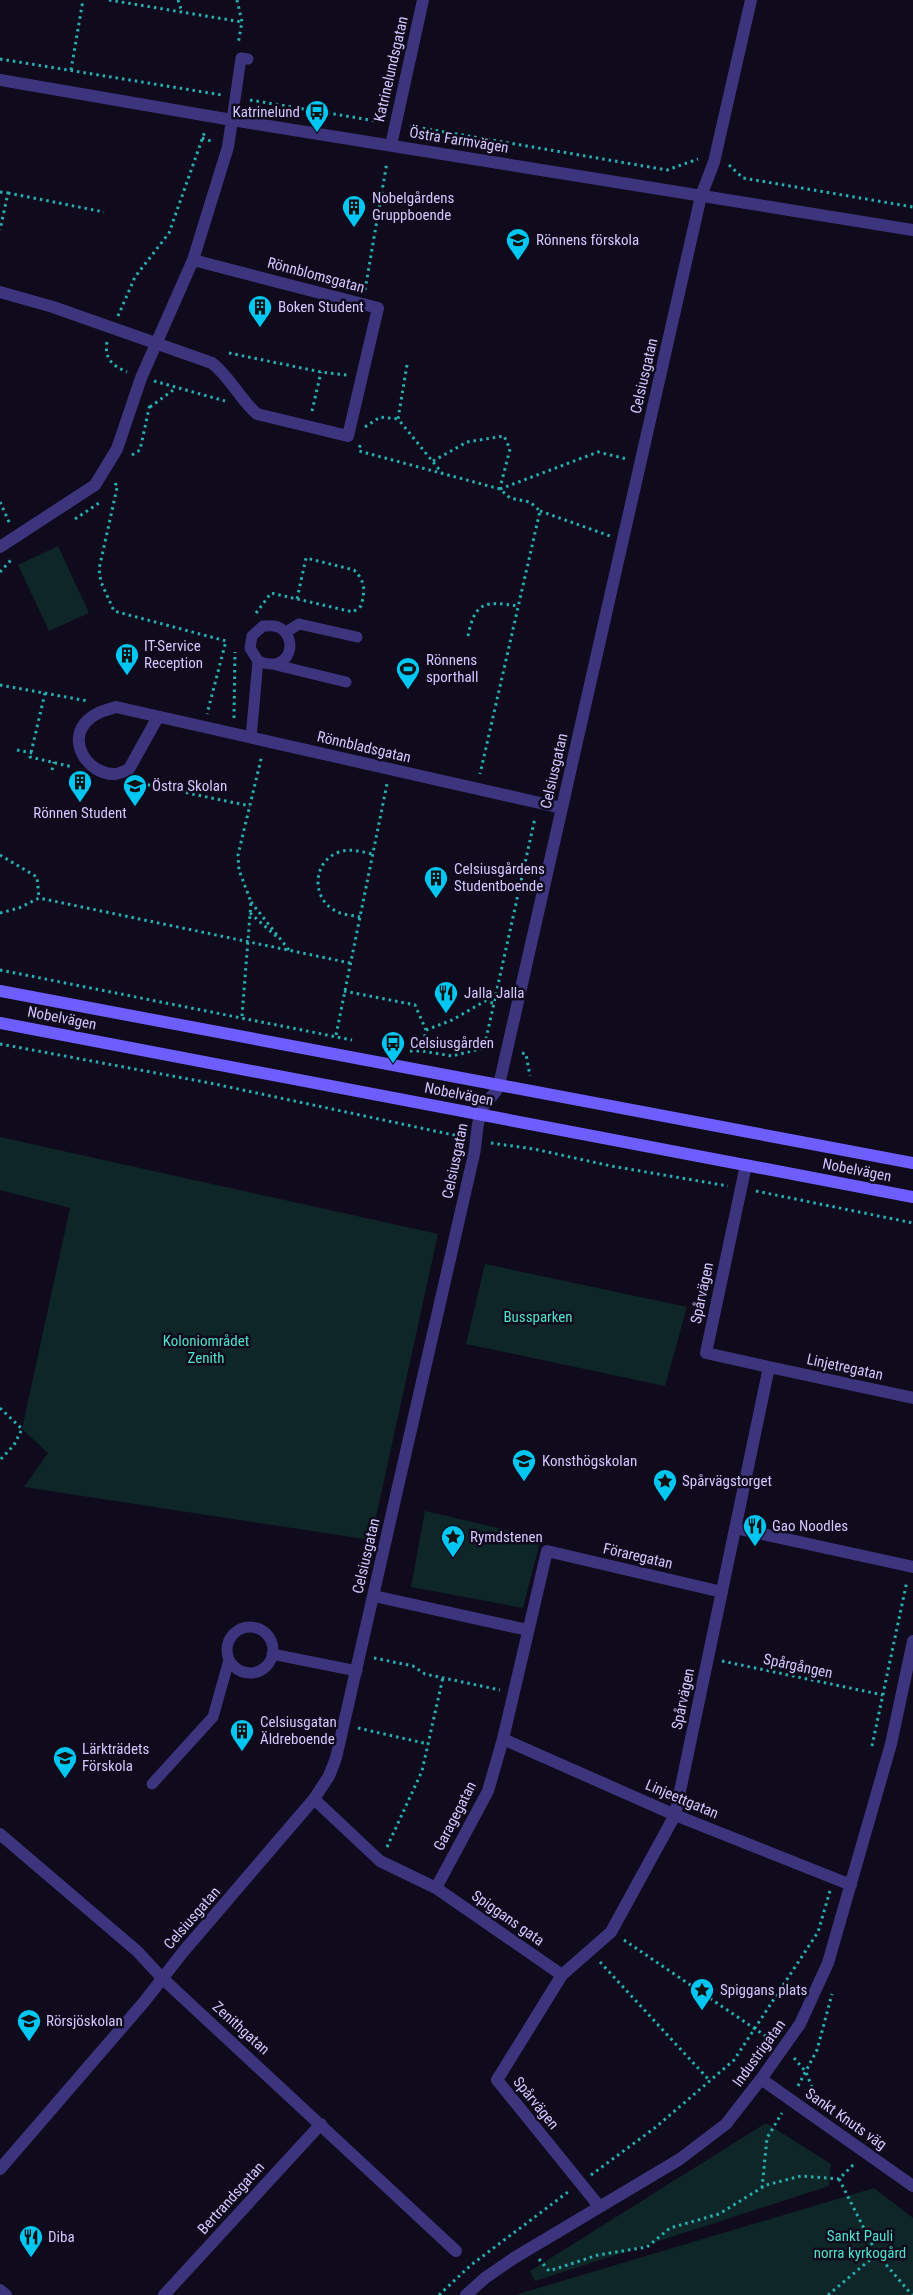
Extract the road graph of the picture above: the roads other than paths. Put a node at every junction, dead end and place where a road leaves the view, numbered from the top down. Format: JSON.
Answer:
{"nodes":[{"id":1,"x":423,"y":0,"type":"edge"},
{"id":2,"x":751,"y":0,"type":"edge"},
{"id":3,"x":248,"y":59,"type":"dead end"},
{"id":4,"x":0,"y":80,"type":"edge"},
{"id":5,"x":232,"y":120,"type":"junction"},
{"id":6,"x":390,"y":145,"type":"junction"},
{"id":7,"x":701,"y":196,"type":"junction"},
{"id":8,"x":913,"y":230,"type":"edge"},
{"id":9,"x":193,"y":260,"type":"junction"},
{"id":10,"x":0,"y":292,"type":"edge"},
{"id":11,"x":156,"y":343,"type":"junction"},
{"id":12,"x":0,"y":547,"type":"edge"},
{"id":13,"x":286,"y":632,"type":"junction"},
{"id":14,"x":357,"y":637,"type":"dead end"},
{"id":15,"x":258,"y":661,"type":"junction"},
{"id":16,"x":276,"y":665,"type":"junction"},
{"id":17,"x":346,"y":682,"type":"dead end"},
{"id":18,"x":158,"y":716,"type":"junction"},
{"id":19,"x":251,"y":738,"type":"junction"},
{"id":20,"x":562,"y":808,"type":"junction"},
{"id":21,"x":0,"y":991,"type":"edge"},
{"id":22,"x":0,"y":1023,"type":"edge"},
{"id":23,"x":499,"y":1085,"type":"junction"},
{"id":24,"x":480,"y":1114,"type":"junction"},
{"id":25,"x":913,"y":1163,"type":"edge"},
{"id":26,"x":746,"y":1165,"type":"junction"},
{"id":27,"x":913,"y":1197,"type":"edge"},
{"id":28,"x":769,"y":1367,"type":"junction"},
{"id":29,"x":913,"y":1398,"type":"edge"},
{"id":30,"x":735,"y":1528,"type":"junction"},
{"id":31,"x":547,"y":1551,"type":"joint"},
{"id":32,"x":912,"y":1566,"type":"edge"},
{"id":33,"x":722,"y":1592,"type":"junction"},
{"id":34,"x":374,"y":1596,"type":"junction"},
{"id":35,"x":528,"y":1630,"type":"junction"},
{"id":36,"x":913,"y":1641,"type":"edge"},
{"id":37,"x":272,"y":1654,"type":"junction"},
{"id":38,"x":228,"y":1660,"type":"junction"},
{"id":39,"x":357,"y":1671,"type":"junction"},
{"id":40,"x":503,"y":1738,"type":"junction"},
{"id":41,"x":152,"y":1784,"type":"dead end"},
{"id":42,"x":314,"y":1800,"type":"junction"},
{"id":43,"x":675,"y":1815,"type":"junction"},
{"id":44,"x":0,"y":1834,"type":"edge"},
{"id":45,"x":851,"y":1885,"type":"junction"},
{"id":46,"x":436,"y":1888,"type":"junction"},
{"id":47,"x":562,"y":1975,"type":"junction"},
{"id":48,"x":162,"y":1978,"type":"junction"},
{"id":49,"x":761,"y":2079,"type":"junction"},
{"id":50,"x":321,"y":2124,"type":"junction"},
{"id":51,"x":0,"y":2168,"type":"edge"},
{"id":52,"x":913,"y":2186,"type":"edge"},
{"id":53,"x":599,"y":2206,"type":"junction"},
{"id":54,"x":456,"y":2251,"type":"dead end"},
{"id":55,"x":0,"y":2290,"type":"edge"},
{"id":56,"x":6,"y":2295,"type":"edge"},
{"id":57,"x":164,"y":2295,"type":"edge"},
{"id":58,"x":466,"y":2295,"type":"edge"}],
"edges":[{"from":1,"to":6,"type":"street","name":"Katrinelundsgatan"},
{"from":2,"to":7,"type":"street","name":"Celsiusgatan"},
{"from":3,"to":5,"type":"lane"},
{"from":4,"to":5,"type":"street","name":"Östra Farmvägen"},
{"from":5,"to":6,"type":"street","name":"Östra Farmvägen"},
{"from":5,"to":9,"type":"street"},
{"from":6,"to":7,"type":"street","name":"Östra Farmvägen"},
{"from":7,"to":8,"type":"street","name":"Östra Farmvägen"},
{"from":7,"to":20,"type":"street","name":"Celsiusgatan"},
{"from":9,"to":11,"type":"street"},
{"from":9,"to":11,"type":"street","name":"Rönnblomsgatan"},
{"from":10,"to":11,"type":"street","name":"Rönnblomsgatan"},
{"from":11,"to":12,"type":"street"},
{"from":13,"to":14,"type":"lane"},
{"from":13,"to":15,"type":"lane"},
{"from":13,"to":16,"type":"lane"},
{"from":15,"to":16,"type":"lane"},
{"from":15,"to":19,"type":"lane"},
{"from":16,"to":17,"type":"lane"},
{"from":18,"to":18,"type":"street","name":"Rönnbladsgatan"},
{"from":18,"to":19,"type":"street","name":"Rönnbladsgatan"},
{"from":19,"to":20,"type":"street","name":"Rönnbladsgatan"},
{"from":20,"to":23,"type":"street","name":"Celsiusgatan"},
{"from":21,"to":23,"type":"main road","name":"Nobelvägen"},
{"from":22,"to":24,"type":"main road","name":"Nobelvägen"},
{"from":23,"to":24,"type":"street","name":"Celsiusgatan"},
{"from":23,"to":25,"type":"main road","name":"Nobelvägen"},
{"from":24,"to":26,"type":"main road","name":"Nobelvägen"},
{"from":24,"to":34,"type":"street","name":"Celsiusgatan"},
{"from":26,"to":27,"type":"main road","name":"Nobelvägen"},
{"from":26,"to":28,"type":"street","name":"Spårvägen"},
{"from":28,"to":29,"type":"street","name":"Linjetregatan"},
{"from":28,"to":30,"type":"street","name":"Spårvägen"},
{"from":30,"to":32,"type":"street"},
{"from":30,"to":33,"type":"street","name":"Spårvägen"},
{"from":31,"to":33,"type":"street","name":"Föraregatan"},
{"from":31,"to":35,"type":"street","name":"Garagegatan"},
{"from":33,"to":43,"type":"street","name":"Spårvägen"},
{"from":34,"to":35,"type":"street"},
{"from":34,"to":39,"type":"street","name":"Celsiusgatan"},
{"from":35,"to":40,"type":"street","name":"Garagegatan"},
{"from":36,"to":45,"type":"street","name":"Industrigatan"},
{"from":37,"to":38,"type":"lane"},
{"from":37,"to":38,"type":"lane"},
{"from":37,"to":39,"type":"lane"},
{"from":38,"to":41,"type":"lane"},
{"from":39,"to":42,"type":"street","name":"Celsiusgatan"},
{"from":40,"to":43,"type":"street","name":"Linjeettgatan"},
{"from":40,"to":46,"type":"street","name":"Garagegatan"},
{"from":42,"to":46,"type":"street"},
{"from":42,"to":48,"type":"street","name":"Celsiusgatan"},
{"from":43,"to":45,"type":"street","name":"Linjeettgatan"},
{"from":43,"to":47,"type":"street","name":"Spårvägen"},
{"from":44,"to":48,"type":"street","name":"Zenithgatan"},
{"from":45,"to":49,"type":"street","name":"Industrigatan"},
{"from":46,"to":47,"type":"street","name":"Spiggans gata"},
{"from":47,"to":53,"type":"street","name":"Spårvägen"},
{"from":48,"to":50,"type":"street","name":"Zenithgatan"},
{"from":48,"to":51,"type":"street","name":"Celsiusgatan"},
{"from":49,"to":52,"type":"street","name":"Sankt Knuts väg"},
{"from":49,"to":53,"type":"street","name":"Industrigatan"},
{"from":50,"to":54,"type":"street","name":"Zenithgatan"},
{"from":50,"to":57,"type":"street","name":"Bertrandsgatan"},
{"from":53,"to":58,"type":"street","name":"Industrigatan"},
{"from":55,"to":56,"type":"street"}]}
